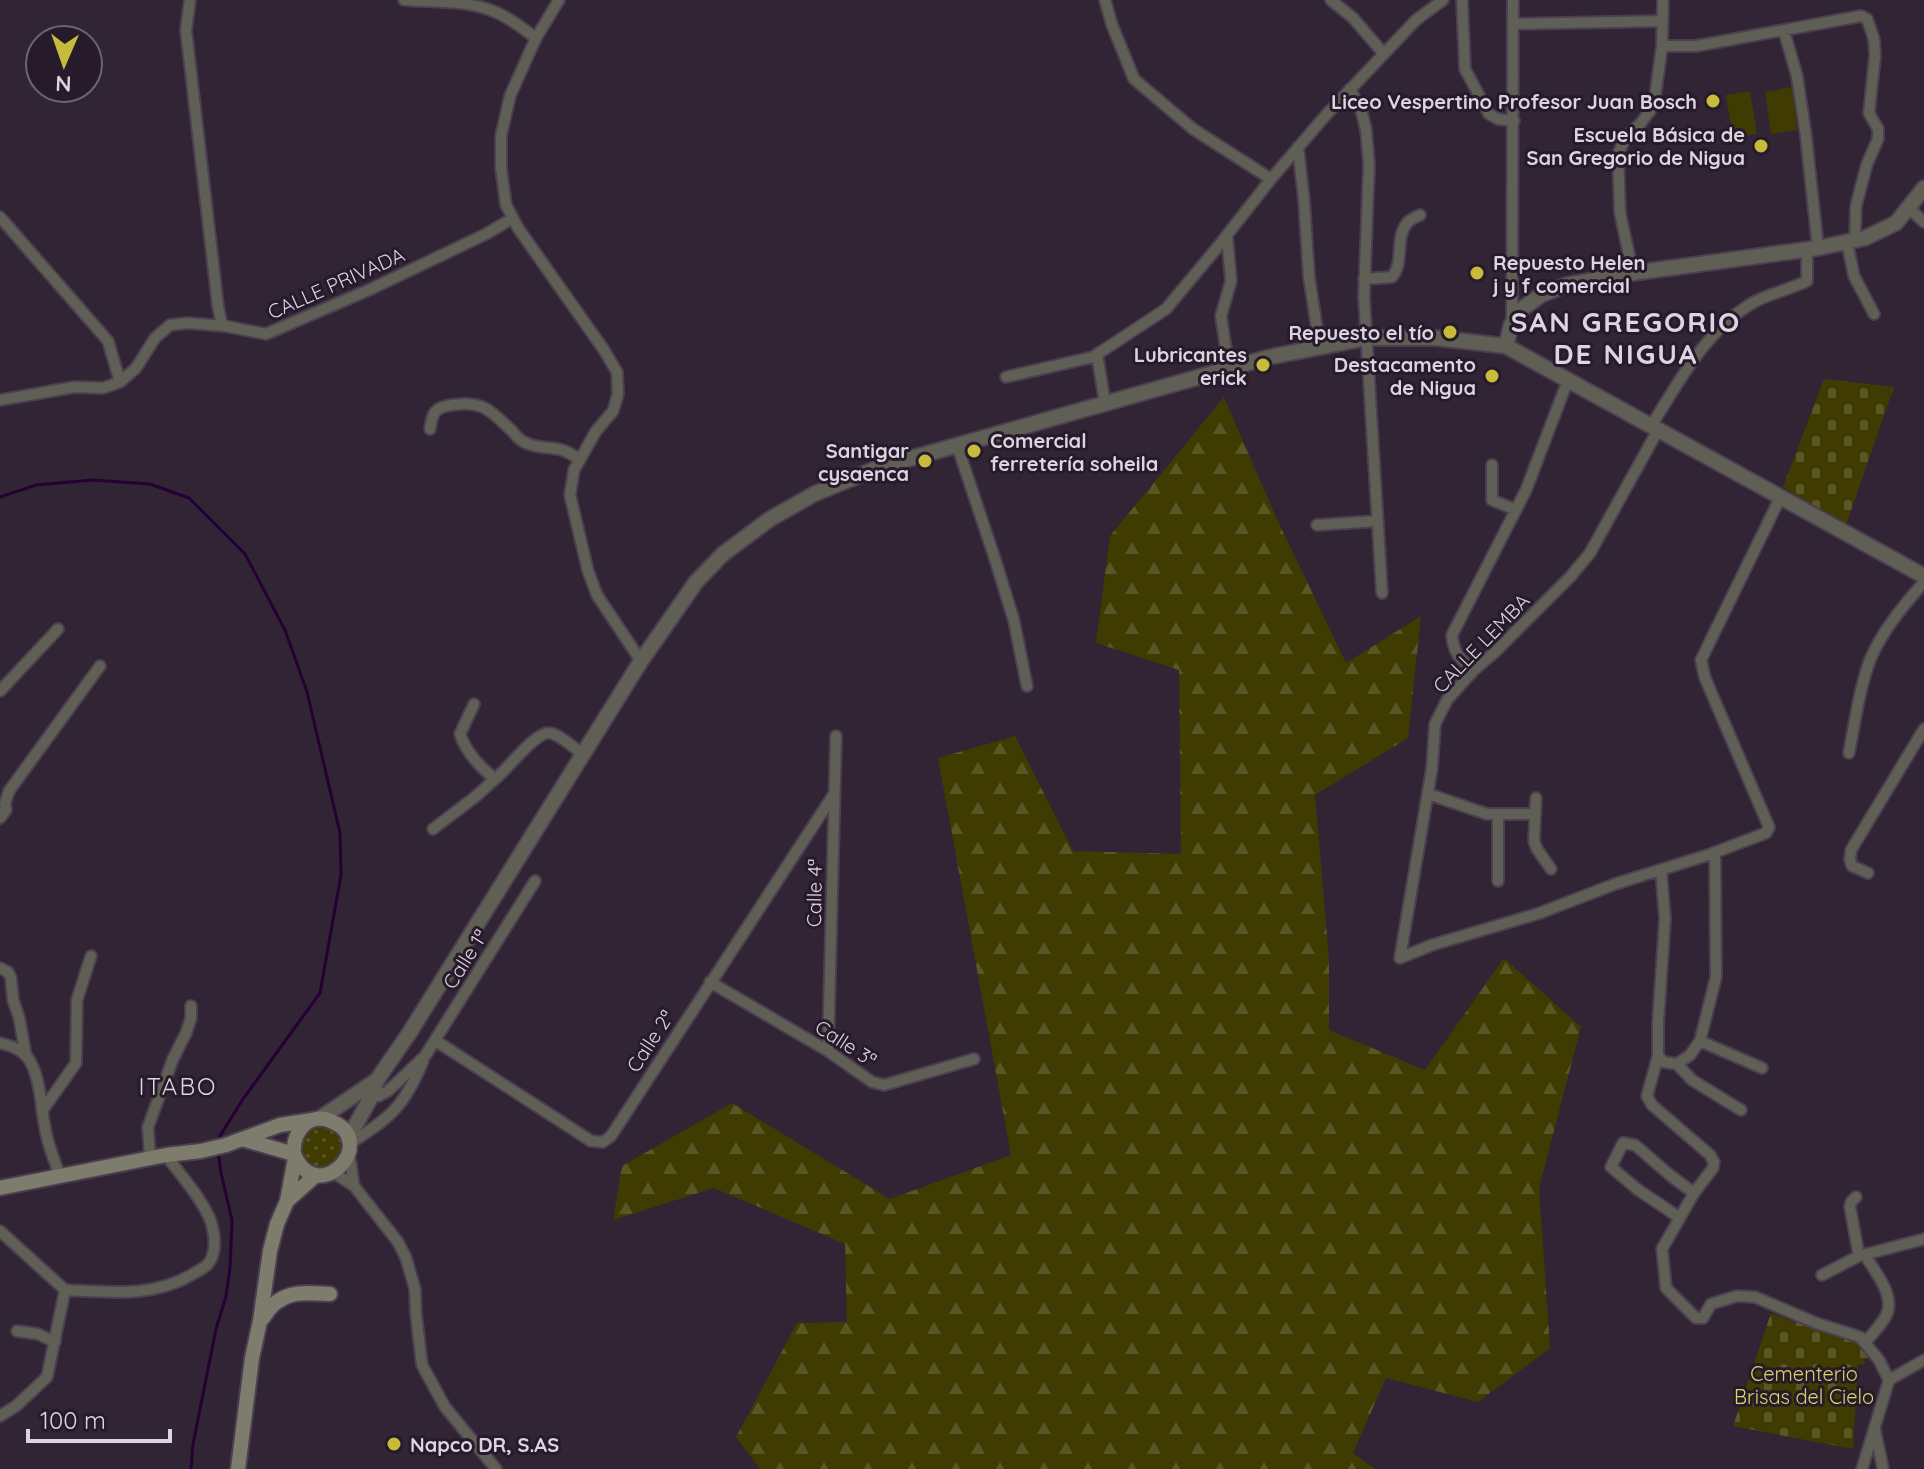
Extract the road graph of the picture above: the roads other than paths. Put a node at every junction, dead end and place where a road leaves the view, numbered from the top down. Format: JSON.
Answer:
{"nodes":[{"id":1,"x":190,"y":0,"type":"edge"},
{"id":2,"x":404,"y":0,"type":"edge"},
{"id":3,"x":559,"y":0,"type":"edge"},
{"id":4,"x":1105,"y":0,"type":"edge"},
{"id":5,"x":1331,"y":0,"type":"edge"},
{"id":6,"x":1443,"y":0,"type":"edge"},
{"id":7,"x":1462,"y":0,"type":"edge"},
{"id":8,"x":1513,"y":0,"type":"edge"},
{"id":9,"x":1675,"y":0,"type":"edge"},
{"id":10,"x":1663,"y":3,"type":"edge"},
{"id":11,"x":1663,"y":21,"type":"junction"},
{"id":12,"x":1513,"y":24,"type":"junction"},
{"id":13,"x":1784,"y":31,"type":"junction"},
{"id":14,"x":536,"y":38,"type":"junction"},
{"id":15,"x":1662,"y":46,"type":"junction"},
{"id":16,"x":1384,"y":54,"type":"junction"},
{"id":17,"x":1350,"y":89,"type":"junction"},
{"id":18,"x":1514,"y":121,"type":"junction"},
{"id":19,"x":1298,"y":147,"type":"junction"},
{"id":20,"x":1271,"y":179,"type":"junction"},
{"id":21,"x":1924,"y":188,"type":"edge"},
{"id":22,"x":1909,"y":208,"type":"junction"},
{"id":23,"x":1420,"y":215,"type":"dead end"},
{"id":24,"x":0,"y":217,"type":"edge"},
{"id":25,"x":513,"y":218,"type":"junction"},
{"id":26,"x":1924,"y":222,"type":"edge"},
{"id":27,"x":1227,"y":235,"type":"junction"},
{"id":28,"x":1851,"y":241,"type":"junction"},
{"id":29,"x":1812,"y":248,"type":"junction"},
{"id":30,"x":1633,"y":273,"type":"junction"},
{"id":31,"x":1364,"y":279,"type":"junction"},
{"id":32,"x":1874,"y":314,"type":"dead end"},
{"id":33,"x":1512,"y":323,"type":"junction"},
{"id":34,"x":222,"y":326,"type":"junction"},
{"id":35,"x":1367,"y":338,"type":"junction"},
{"id":36,"x":1506,"y":346,"type":"junction"},
{"id":37,"x":1320,"y":348,"type":"junction"},
{"id":38,"x":1097,"y":354,"type":"junction"},
{"id":39,"x":1229,"y":369,"type":"junction"},
{"id":40,"x":1006,"y":377,"type":"dead end"},
{"id":41,"x":1568,"y":380,"type":"junction"},
{"id":42,"x":120,"y":382,"type":"junction"},
{"id":43,"x":0,"y":400,"type":"edge"},
{"id":44,"x":1105,"y":403,"type":"junction"},
{"id":45,"x":1654,"y":428,"type":"junction"},
{"id":46,"x":430,"y":429,"type":"dead end"},
{"id":47,"x":957,"y":445,"type":"junction"},
{"id":48,"x":580,"y":460,"type":"junction"},
{"id":49,"x":1492,"y":465,"type":"dead end"},
{"id":50,"x":1780,"y":498,"type":"junction"},
{"id":51,"x":1516,"y":510,"type":"junction"},
{"id":52,"x":1378,"y":521,"type":"junction"},
{"id":53,"x":1317,"y":525,"type":"dead end"},
{"id":54,"x":1924,"y":579,"type":"edge"},
{"id":55,"x":1382,"y":593,"type":"dead end"},
{"id":56,"x":58,"y":629,"type":"dead end"},
{"id":57,"x":641,"y":661,"type":"junction"},
{"id":58,"x":100,"y":666,"type":"dead end"},
{"id":59,"x":1474,"y":670,"type":"junction"},
{"id":60,"x":1027,"y":686,"type":"dead end"},
{"id":61,"x":0,"y":691,"type":"edge"},
{"id":62,"x":474,"y":704,"type":"dead end"},
{"id":63,"x":1924,"y":729,"type":"edge"},
{"id":64,"x":836,"y":736,"type":"dead end"},
{"id":65,"x":1849,"y":753,"type":"dead end"},
{"id":66,"x":583,"y":754,"type":"junction"},
{"id":67,"x":495,"y":779,"type":"junction"},
{"id":68,"x":834,"y":794,"type":"junction"},
{"id":69,"x":1428,"y":794,"type":"junction"},
{"id":70,"x":1536,"y":798,"type":"dead end"},
{"id":71,"x":2,"y":812,"type":"edge"},
{"id":72,"x":1535,"y":814,"type":"junction"},
{"id":73,"x":1498,"y":815,"type":"junction"},
{"id":74,"x":433,"y":829,"type":"dead end"},
{"id":75,"x":1715,"y":852,"type":"junction"},
{"id":76,"x":1551,"y":869,"type":"dead end"},
{"id":77,"x":1661,"y":870,"type":"junction"},
{"id":78,"x":1868,"y":873,"type":"dead end"},
{"id":79,"x":535,"y":881,"type":"dead end"},
{"id":80,"x":1498,"y":881,"type":"dead end"},
{"id":81,"x":91,"y":956,"type":"dead end"},
{"id":82,"x":0,"y":968,"type":"edge"},
{"id":83,"x":710,"y":982,"type":"junction"},
{"id":84,"x":191,"y":1006,"type":"dead end"},
{"id":85,"x":436,"y":1041,"type":"junction"},
{"id":86,"x":1700,"y":1041,"type":"junction"},
{"id":87,"x":0,"y":1043,"type":"edge"},
{"id":88,"x":828,"y":1051,"type":"junction"},
{"id":89,"x":26,"y":1056,"type":"junction"},
{"id":90,"x":425,"y":1056,"type":"junction"},
{"id":91,"x":1658,"y":1056,"type":"junction"},
{"id":92,"x":974,"y":1059,"type":"dead end"},
{"id":93,"x":1677,"y":1064,"type":"junction"},
{"id":94,"x":1762,"y":1068,"type":"dead end"},
{"id":95,"x":377,"y":1080,"type":"junction"},
{"id":96,"x":371,"y":1097,"type":"junction"},
{"id":97,"x":352,"y":1098,"type":"junction"},
{"id":98,"x":1741,"y":1110,"type":"dead end"},
{"id":99,"x":42,"y":1111,"type":"junction"},
{"id":100,"x":315,"y":1120,"type":"junction"},
{"id":101,"x":242,"y":1139,"type":"junction"},
{"id":102,"x":349,"y":1145,"type":"junction"},
{"id":103,"x":166,"y":1155,"type":"junction"},
{"id":104,"x":294,"y":1156,"type":"junction"},
{"id":105,"x":150,"y":1158,"type":"junction"},
{"id":106,"x":333,"y":1172,"type":"junction"},
{"id":107,"x":316,"y":1175,"type":"junction"},
{"id":108,"x":60,"y":1176,"type":"junction"},
{"id":109,"x":354,"y":1186,"type":"junction"},
{"id":110,"x":0,"y":1188,"type":"edge"},
{"id":111,"x":1694,"y":1193,"type":"junction"},
{"id":112,"x":1856,"y":1197,"type":"dead end"},
{"id":113,"x":287,"y":1201,"type":"junction"},
{"id":114,"x":1680,"y":1218,"type":"junction"},
{"id":115,"x":0,"y":1231,"type":"edge"},
{"id":116,"x":1924,"y":1239,"type":"edge"},
{"id":117,"x":1862,"y":1255,"type":"junction"},
{"id":118,"x":1822,"y":1275,"type":"dead end"},
{"id":119,"x":65,"y":1290,"type":"junction"},
{"id":120,"x":330,"y":1294,"type":"dead end"},
{"id":121,"x":260,"y":1321,"type":"junction"},
{"id":122,"x":17,"y":1331,"type":"dead end"},
{"id":123,"x":55,"y":1342,"type":"junction"},
{"id":124,"x":1865,"y":1343,"type":"junction"},
{"id":125,"x":1924,"y":1360,"type":"edge"},
{"id":126,"x":1889,"y":1380,"type":"junction"},
{"id":127,"x":0,"y":1416,"type":"edge"},
{"id":128,"x":1875,"y":1428,"type":"junction"},
{"id":129,"x":238,"y":1469,"type":"edge"},
{"id":130,"x":496,"y":1469,"type":"edge"},
{"id":131,"x":1862,"y":1469,"type":"edge"},
{"id":132,"x":1883,"y":1469,"type":"edge"}],
"edges":[{"from":1,"to":34,"type":"street"},
{"from":2,"to":14,"type":"street"},
{"from":3,"to":14,"type":"street"},
{"from":4,"to":20,"type":"street"},
{"from":5,"to":16,"type":"street"},
{"from":6,"to":16,"type":"street"},
{"from":7,"to":18,"type":"street"},
{"from":8,"to":12,"type":"street"},
{"from":9,"to":10,"type":"street"},
{"from":10,"to":11,"type":"street"},
{"from":11,"to":12,"type":"street"},
{"from":11,"to":15,"type":"street"},
{"from":12,"to":18,"type":"street"},
{"from":13,"to":15,"type":"street"},
{"from":13,"to":28,"type":"street"},
{"from":13,"to":29,"type":"street"},
{"from":14,"to":25,"type":"street"},
{"from":15,"to":30,"type":"street"},
{"from":16,"to":17,"type":"street"},
{"from":17,"to":19,"type":"street"},
{"from":17,"to":31,"type":"street"},
{"from":18,"to":33,"type":"street"},
{"from":19,"to":20,"type":"street"},
{"from":19,"to":37,"type":"street"},
{"from":20,"to":27,"type":"street"},
{"from":21,"to":22,"type":"street"},
{"from":22,"to":26,"type":"street"},
{"from":22,"to":28,"type":"street"},
{"from":23,"to":31,"type":"street"},
{"from":24,"to":42,"type":"street"},
{"from":25,"to":34,"type":"street","name":"CALLE PRIVADA"},
{"from":25,"to":48,"type":"street"},
{"from":27,"to":38,"type":"street"},
{"from":27,"to":39,"type":"street"},
{"from":28,"to":29,"type":"street"},
{"from":28,"to":32,"type":"street"},
{"from":29,"to":30,"type":"street"},
{"from":29,"to":45,"type":"street","name":"CALLE LEMBA"},
{"from":30,"to":33,"type":"street"},
{"from":31,"to":35,"type":"street"},
{"from":33,"to":36,"type":"street"},
{"from":34,"to":42,"type":"street","name":"CALLE PRIVADA"},
{"from":35,"to":36,"type":"street"},
{"from":35,"to":37,"type":"street"},
{"from":35,"to":52,"type":"street"},
{"from":36,"to":41,"type":"street"},
{"from":37,"to":39,"type":"street"},
{"from":38,"to":40,"type":"street"},
{"from":38,"to":44,"type":"street"},
{"from":39,"to":44,"type":"street"},
{"from":41,"to":45,"type":"street"},
{"from":41,"to":51,"type":"street"},
{"from":42,"to":43,"type":"street"},
{"from":44,"to":47,"type":"street"},
{"from":45,"to":50,"type":"street"},
{"from":45,"to":59,"type":"street","name":"CALLE LEMBA"},
{"from":46,"to":48,"type":"street"},
{"from":47,"to":57,"type":"street"},
{"from":47,"to":60,"type":"street"},
{"from":48,"to":57,"type":"street"},
{"from":49,"to":51,"type":"street"},
{"from":50,"to":54,"type":"street"},
{"from":50,"to":75,"type":"street"},
{"from":51,"to":59,"type":"street"},
{"from":52,"to":53,"type":"street"},
{"from":52,"to":55,"type":"street"},
{"from":54,"to":65,"type":"street"},
{"from":56,"to":61,"type":"street"},
{"from":57,"to":66,"type":"street"},
{"from":58,"to":71,"type":"street"},
{"from":59,"to":69,"type":"street","name":"CALLE LEMBA"},
{"from":62,"to":67,"type":"street"},
{"from":63,"to":78,"type":"street"},
{"from":64,"to":68,"type":"street","name":"Calle 4ª"},
{"from":66,"to":67,"type":"street"},
{"from":66,"to":95,"type":"street"},
{"from":67,"to":74,"type":"street"},
{"from":68,"to":83,"type":"street","name":"Calle 2ª"},
{"from":68,"to":88,"type":"street","name":"Calle 4ª"},
{"from":69,"to":73,"type":"street"},
{"from":69,"to":77,"type":"street","name":"CALLE LEMBA"},
{"from":70,"to":72,"type":"street"},
{"from":72,"to":73,"type":"street"},
{"from":72,"to":76,"type":"street"},
{"from":73,"to":80,"type":"street"},
{"from":75,"to":77,"type":"street"},
{"from":75,"to":86,"type":"street"},
{"from":77,"to":91,"type":"street"},
{"from":79,"to":85,"type":"street","name":"Calle 1ª"},
{"from":81,"to":99,"type":"street"},
{"from":82,"to":89,"type":"street"},
{"from":83,"to":85,"type":"street","name":"Calle 2ª"},
{"from":83,"to":88,"type":"street","name":"Calle 3ª"},
{"from":84,"to":105,"type":"street"},
{"from":85,"to":90,"type":"street","name":"Calle 1ª"},
{"from":86,"to":93,"type":"street"},
{"from":86,"to":94,"type":"street"},
{"from":87,"to":89,"type":"street"},
{"from":88,"to":92,"type":"street","name":"Calle 3ª"},
{"from":89,"to":99,"type":"street"},
{"from":90,"to":96,"type":"street","name":"Calle 1ª"},
{"from":90,"to":102,"type":"street","name":"Calle 1ª"},
{"from":91,"to":93,"type":"street"},
{"from":91,"to":111,"type":"street"},
{"from":93,"to":98,"type":"street"},
{"from":95,"to":96,"type":"street"},
{"from":95,"to":97,"type":"street"},
{"from":96,"to":97,"type":"street","name":"Calle 1ª"},
{"from":96,"to":102,"type":"street"},
{"from":97,"to":100,"type":"street"},
{"from":99,"to":108,"type":"street"},
{"from":100,"to":101,"type":"main road"},
{"from":100,"to":102,"type":"main road"},
{"from":100,"to":104,"type":"main road"},
{"from":101,"to":103,"type":"main road"},
{"from":101,"to":104,"type":"main road"},
{"from":102,"to":106,"type":"main road"},
{"from":102,"to":109,"type":"street"},
{"from":103,"to":105,"type":"main road"},
{"from":103,"to":119,"type":"street"},
{"from":104,"to":107,"type":"main road"},
{"from":104,"to":113,"type":"main road"},
{"from":105,"to":108,"type":"main road"},
{"from":106,"to":107,"type":"main road"},
{"from":106,"to":109,"type":"street"},
{"from":107,"to":113,"type":"main road"},
{"from":108,"to":110,"type":"main road"},
{"from":109,"to":130,"type":"street"},
{"from":111,"to":114,"type":"street"},
{"from":111,"to":114,"type":"street"},
{"from":112,"to":117,"type":"street"},
{"from":113,"to":121,"type":"main road"},
{"from":114,"to":124,"type":"street"},
{"from":115,"to":119,"type":"street"},
{"from":116,"to":117,"type":"street"},
{"from":117,"to":118,"type":"street"},
{"from":117,"to":124,"type":"street"},
{"from":119,"to":123,"type":"street"},
{"from":120,"to":121,"type":"main road"},
{"from":121,"to":129,"type":"main road"},
{"from":122,"to":123,"type":"street"},
{"from":123,"to":127,"type":"street"},
{"from":124,"to":126,"type":"street"},
{"from":125,"to":126,"type":"street"},
{"from":126,"to":128,"type":"street"},
{"from":128,"to":131,"type":"street"},
{"from":128,"to":132,"type":"street"}]}
